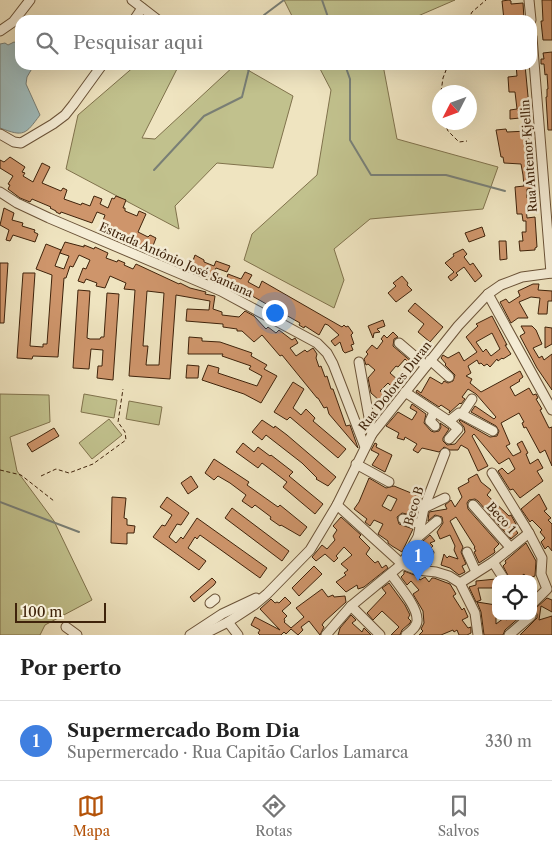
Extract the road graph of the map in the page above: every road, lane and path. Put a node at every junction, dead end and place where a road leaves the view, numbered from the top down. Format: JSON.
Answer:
{"nodes":[{"id":1,"x":30,"y":0,"type":"edge"},
{"id":2,"x":132,"y":0,"type":"edge"},
{"id":3,"x":486,"y":0,"type":"edge"},
{"id":4,"x":529,"y":0,"type":"edge"},
{"id":5,"x":142,"y":8,"type":"junction"},
{"id":6,"x":18,"y":15,"type":"edge"},
{"id":7,"x":137,"y":15,"type":"edge"},
{"id":8,"x":151,"y":15,"type":"edge"},
{"id":9,"x":470,"y":15,"type":"edge"},
{"id":10,"x":530,"y":15,"type":"edge"},
{"id":11,"x":15,"y":19,"type":"edge"},
{"id":12,"x":0,"y":31,"type":"edge"},
{"id":13,"x":98,"y":70,"type":"edge"},
{"id":14,"x":446,"y":70,"type":"edge"},
{"id":15,"x":535,"y":70,"type":"edge"},
{"id":16,"x":442,"y":85,"type":"edge"},
{"id":17,"x":448,"y":130,"type":"edge"},
{"id":18,"x":0,"y":134,"type":"edge"},
{"id":19,"x":467,"y":141,"type":"dead end"},
{"id":20,"x":0,"y":192,"type":"edge"},
{"id":21,"x":551,"y":273,"type":"edge"},
{"id":22,"x":488,"y":294,"type":"junction"},
{"id":23,"x":399,"y":343,"type":"dead end"},
{"id":24,"x":359,"y":362,"type":"dead end"},
{"id":25,"x":428,"y":363,"type":"junction"},
{"id":26,"x":449,"y":377,"type":"dead end"},
{"id":27,"x":123,"y":389,"type":"dead end"},
{"id":28,"x":405,"y":392,"type":"junction"},
{"id":29,"x":472,"y":399,"type":"dead end"},
{"id":30,"x":552,"y":410,"type":"edge"},
{"id":31,"x":434,"y":412,"type":"junction"},
{"id":32,"x":462,"y":414,"type":"junction"},
{"id":33,"x":449,"y":421,"type":"junction"},
{"id":34,"x":435,"y":426,"type":"dead end"},
{"id":35,"x":493,"y":431,"type":"dead end"},
{"id":36,"x":372,"y":434,"type":"junction"},
{"id":37,"x":450,"y":439,"type":"dead end"},
{"id":38,"x":365,"y":447,"type":"junction"},
{"id":39,"x":445,"y":454,"type":"dead end"},
{"id":40,"x":356,"y":464,"type":"junction"},
{"id":41,"x":0,"y":470,"type":"edge"},
{"id":42,"x":492,"y":473,"type":"dead end"},
{"id":43,"x":41,"y":476,"type":"dead end"},
{"id":44,"x":390,"y":482,"type":"dead end"},
{"id":45,"x":444,"y":498,"type":"dead end"},
{"id":46,"x":54,"y":500,"type":"dead end"},
{"id":47,"x":337,"y":505,"type":"junction"},
{"id":48,"x":473,"y":505,"type":"dead end"},
{"id":49,"x":424,"y":508,"type":"junction"},
{"id":50,"x":402,"y":519,"type":"dead end"},
{"id":51,"x":438,"y":521,"type":"dead end"},
{"id":52,"x":420,"y":524,"type":"junction"},
{"id":53,"x":529,"y":533,"type":"junction"},
{"id":54,"x":418,"y":537,"type":"junction"},
{"id":55,"x":510,"y":547,"type":"junction"},
{"id":56,"x":467,"y":552,"type":"dead end"},
{"id":57,"x":493,"y":562,"type":"junction"},
{"id":58,"x":402,"y":564,"type":"junction"},
{"id":59,"x":476,"y":572,"type":"junction"},
{"id":60,"x":391,"y":574,"type":"junction"},
{"id":61,"x":501,"y":575,"type":"edge"},
{"id":62,"x":460,"y":583,"type":"junction"},
{"id":63,"x":537,"y":599,"type":"edge"},
{"id":64,"x":352,"y":606,"type":"junction"},
{"id":65,"x":224,"y":617,"type":"junction"},
{"id":66,"x":526,"y":620,"type":"edge"},
{"id":67,"x":66,"y":628,"type":"dead end"},
{"id":68,"x":77,"y":635,"type":"edge"},
{"id":69,"x":190,"y":635,"type":"edge"},
{"id":70,"x":202,"y":635,"type":"edge"},
{"id":71,"x":238,"y":635,"type":"edge"},
{"id":72,"x":327,"y":635,"type":"edge"},
{"id":73,"x":380,"y":635,"type":"edge"},
{"id":74,"x":406,"y":635,"type":"edge"},
{"id":75,"x":478,"y":635,"type":"edge"},
{"id":76,"x":509,"y":635,"type":"edge"}],
"edges":[{"from":1,"to":6,"type":"street"},
{"from":2,"to":5,"type":"street"},
{"from":3,"to":9,"type":"path"},
{"from":4,"to":10,"type":"street"},
{"from":5,"to":7,"type":"street"},
{"from":5,"to":8,"type":"street"},
{"from":11,"to":12,"type":"street"},
{"from":13,"to":18,"type":"street"},
{"from":14,"to":16,"type":"path"},
{"from":15,"to":21,"type":"street","name":"Rua Antenor Kjellin"},
{"from":17,"to":19,"type":"path"},
{"from":20,"to":38,"type":"street","name":"Estrada Antônio José Santana"},
{"from":21,"to":22,"type":"street","name":"Rua Dolores Duran"},
{"from":22,"to":25,"type":"street","name":"Rua Dolores Duran"},
{"from":22,"to":30,"type":"street"},
{"from":23,"to":25,"type":"street"},
{"from":24,"to":36,"type":"street"},
{"from":25,"to":26,"type":"street"},
{"from":25,"to":28,"type":"street","name":"Rua Dolores Duran"},
{"from":27,"to":43,"type":"path"},
{"from":28,"to":31,"type":"street"},
{"from":28,"to":36,"type":"street","name":"Rua Dolores Duran"},
{"from":29,"to":32,"type":"street"},
{"from":31,"to":33,"type":"street"},
{"from":31,"to":34,"type":"street"},
{"from":32,"to":33,"type":"street"},
{"from":32,"to":35,"type":"street"},
{"from":33,"to":37,"type":"street"},
{"from":36,"to":38,"type":"street","name":"Rua Dolores Duran"},
{"from":38,"to":40,"type":"street","name":"Rua Dolores Duran"},
{"from":39,"to":49,"type":"street","name":"Beco B"},
{"from":40,"to":44,"type":"street"},
{"from":40,"to":47,"type":"street","name":"Rua Dolores Duran"},
{"from":41,"to":46,"type":"path"},
{"from":42,"to":53,"type":"street"},
{"from":45,"to":49,"type":"street"},
{"from":47,"to":58,"type":"street"},
{"from":47,"to":65,"type":"street","name":"Rua Dolores Duran"},
{"from":48,"to":55,"type":"street","name":"Beco 1"},
{"from":49,"to":52,"type":"street","name":"Beco B"},
{"from":50,"to":52,"type":"street"},
{"from":51,"to":54,"type":"street"},
{"from":52,"to":54,"type":"street","name":"Beco B"},
{"from":53,"to":55,"type":"street"},
{"from":53,"to":63,"type":"street"},
{"from":54,"to":58,"type":"street","name":"Beco B"},
{"from":55,"to":57,"type":"street"},
{"from":56,"to":59,"type":"street"},
{"from":57,"to":59,"type":"street"},
{"from":57,"to":61,"type":"street"},
{"from":58,"to":60,"type":"street","name":"Beco B"},
{"from":58,"to":62,"type":"street"},
{"from":59,"to":62,"type":"street"},
{"from":60,"to":64,"type":"street","name":"Beco B"},
{"from":60,"to":74,"type":"street"},
{"from":62,"to":75,"type":"street"},
{"from":64,"to":72,"type":"street","name":"Beco B"},
{"from":64,"to":73,"type":"street"},
{"from":65,"to":69,"type":"street","name":"Rua Dolores Duran"},
{"from":65,"to":70,"type":"street","name":"Rua Dolores Duran"},
{"from":65,"to":71,"type":"street"},
{"from":66,"to":76,"type":"street"},
{"from":67,"to":68,"type":"street"}]}
